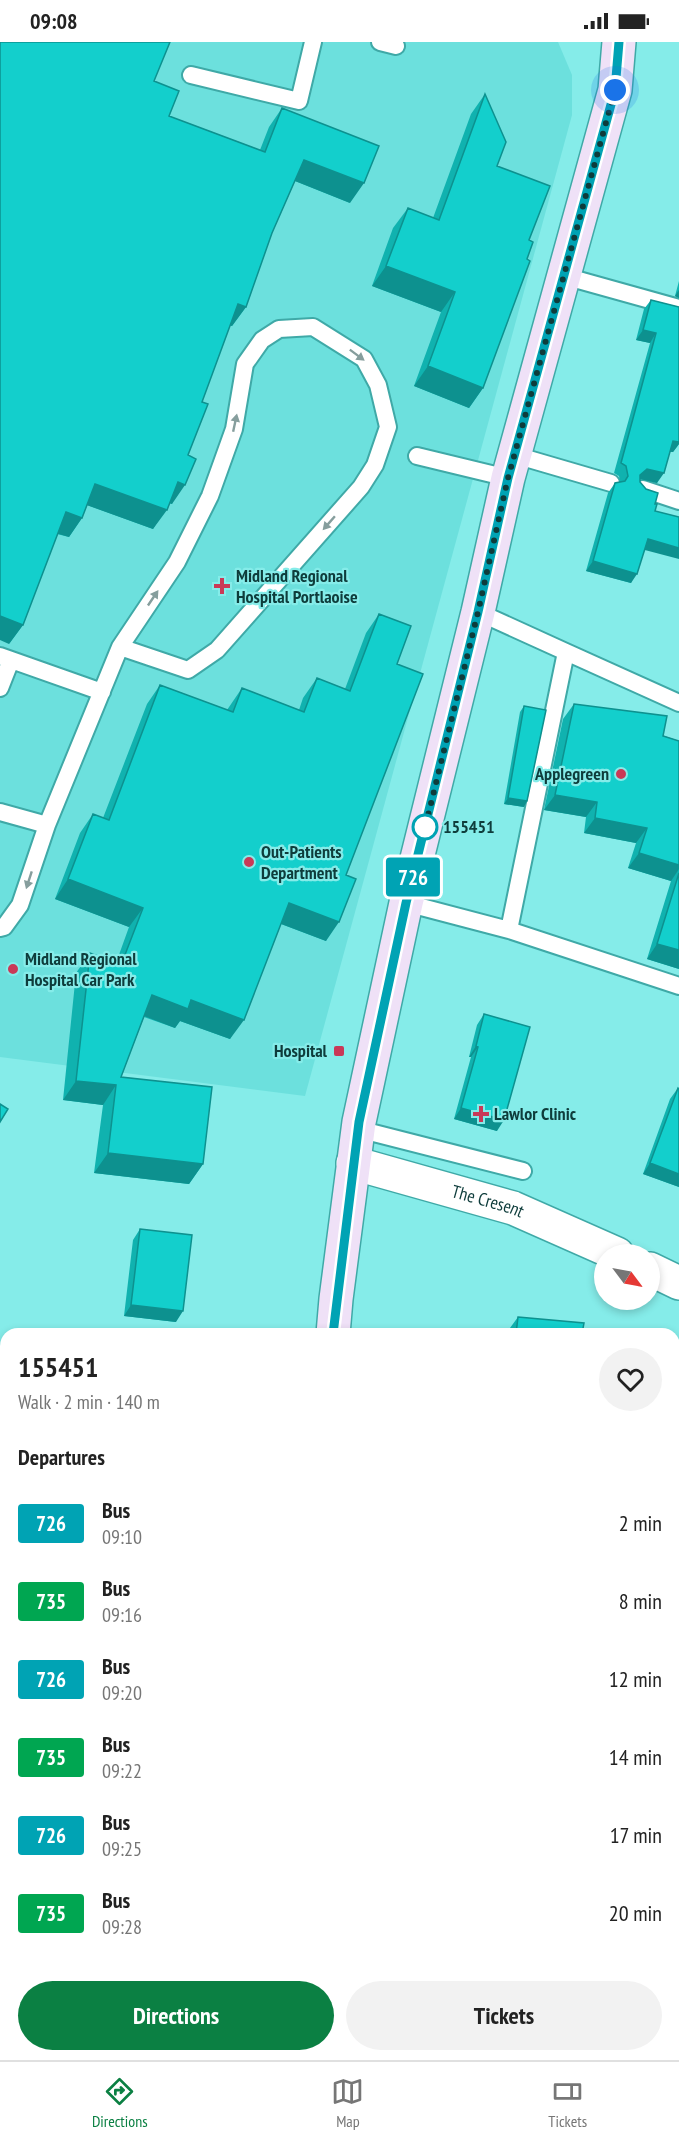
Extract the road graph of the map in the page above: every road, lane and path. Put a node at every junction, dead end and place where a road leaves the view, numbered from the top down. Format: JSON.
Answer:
{"nodes":[{"id":1,"x":313,"y":42,"type":"edge"},
{"id":2,"x":619,"y":42,"type":"edge"},
{"id":3,"x":190,"y":75,"type":"dead end"},
{"id":4,"x":564,"y":276,"type":"junction"},
{"id":5,"x":679,"y":308,"type":"edge"},
{"id":6,"x":417,"y":456,"type":"dead end"},
{"id":7,"x":512,"y":467,"type":"junction"},
{"id":8,"x":611,"y":483,"type":"dead end"},
{"id":9,"x":643,"y":489,"type":"edge"},
{"id":10,"x":679,"y":501,"type":"edge"},
{"id":11,"x":478,"y":612,"type":"junction"},
{"id":12,"x":120,"y":647,"type":"junction"},
{"id":13,"x":566,"y":652,"type":"junction"},
{"id":14,"x":5,"y":658,"type":"edge"},
{"id":15,"x":0,"y":688,"type":"edge"},
{"id":16,"x":102,"y":692,"type":"junction"},
{"id":17,"x":679,"y":703,"type":"edge"},
{"id":18,"x":0,"y":812,"type":"edge"},
{"id":19,"x":47,"y":825,"type":"junction"},
{"id":20,"x":406,"y":903,"type":"junction"},
{"id":21,"x":0,"y":928,"type":"edge"},
{"id":22,"x":509,"y":930,"type":"junction"},
{"id":23,"x":679,"y":986,"type":"edge"},
{"id":24,"x":358,"y":1129,"type":"junction"},
{"id":25,"x":353,"y":1163,"type":"junction"},
{"id":26,"x":523,"y":1171,"type":"dead end"},
{"id":27,"x":594,"y":1244,"type":"edge"},
{"id":28,"x":660,"y":1274,"type":"edge"},
{"id":29,"x":679,"y":1283,"type":"edge"},
{"id":30,"x":334,"y":1328,"type":"edge"}],
"edges":[{"from":1,"to":3,"type":"lane"},
{"from":2,"to":4,"type":"main road"},
{"from":4,"to":5,"type":"lane"},
{"from":4,"to":7,"type":"main road"},
{"from":6,"to":7,"type":"lane"},
{"from":7,"to":8,"type":"lane"},
{"from":7,"to":11,"type":"main road"},
{"from":9,"to":10,"type":"lane"},
{"from":11,"to":13,"type":"lane"},
{"from":11,"to":20,"type":"main road"},
{"from":12,"to":12,"type":"lane","one_way":true},
{"from":12,"to":16,"type":"lane"},
{"from":13,"to":17,"type":"lane"},
{"from":13,"to":22,"type":"lane"},
{"from":14,"to":15,"type":"lane"},
{"from":14,"to":16,"type":"lane"},
{"from":16,"to":19,"type":"lane"},
{"from":18,"to":19,"type":"lane"},
{"from":19,"to":21,"type":"lane","one_way":true},
{"from":20,"to":22,"type":"lane"},
{"from":20,"to":24,"type":"main road"},
{"from":22,"to":23,"type":"lane"},
{"from":24,"to":25,"type":"main road"},
{"from":24,"to":26,"type":"lane"},
{"from":25,"to":27,"type":"street","name":"The Cresent"},
{"from":25,"to":30,"type":"main road"},
{"from":28,"to":29,"type":"street"}]}
